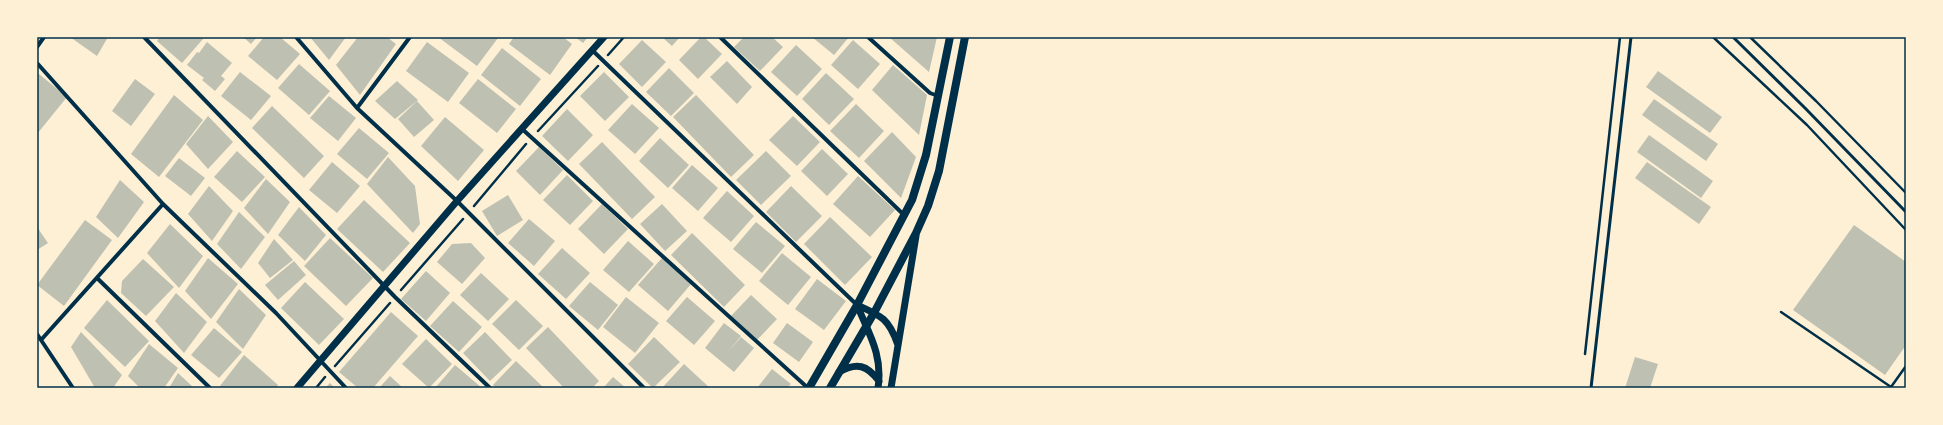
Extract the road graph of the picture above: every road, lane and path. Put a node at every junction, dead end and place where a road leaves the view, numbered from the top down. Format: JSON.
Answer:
{"nodes":[{"id":1,"x":44,"y":37,"type":"edge"},
{"id":2,"x":144,"y":37,"type":"edge"},
{"id":3,"x":296,"y":37,"type":"edge"},
{"id":4,"x":410,"y":37,"type":"edge"},
{"id":5,"x":604,"y":37,"type":"edge"},
{"id":6,"x":720,"y":37,"type":"edge"},
{"id":7,"x":868,"y":37,"type":"edge"},
{"id":8,"x":950,"y":37,"type":"edge"},
{"id":9,"x":965,"y":37,"type":"edge"},
{"id":10,"x":1620,"y":37,"type":"edge"},
{"id":11,"x":1631,"y":37,"type":"edge"},
{"id":12,"x":1713,"y":37,"type":"edge"},
{"id":13,"x":1733,"y":37,"type":"edge"},
{"id":14,"x":1750,"y":37,"type":"edge"},
{"id":15,"x":37,"y":47,"type":"edge"},
{"id":16,"x":592,"y":50,"type":"junction"},
{"id":17,"x":37,"y":63,"type":"edge"},
{"id":18,"x":938,"y":96,"type":"junction"},
{"id":19,"x":358,"y":108,"type":"junction"},
{"id":20,"x":521,"y":128,"type":"junction"},
{"id":21,"x":1906,"y":193,"type":"edge"},
{"id":22,"x":457,"y":201,"type":"junction"},
{"id":23,"x":163,"y":204,"type":"junction"},
{"id":24,"x":1906,"y":212,"type":"edge"},
{"id":25,"x":905,"y":216,"type":"junction"},
{"id":26,"x":1906,"y":230,"type":"edge"},
{"id":27,"x":916,"y":233,"type":"junction"},
{"id":28,"x":97,"y":278,"type":"junction"},
{"id":29,"x":385,"y":285,"type":"junction"},
{"id":30,"x":857,"y":305,"type":"junction"},
{"id":31,"x":1781,"y":312,"type":"dead end"},
{"id":32,"x":874,"y":313,"type":"junction"},
{"id":33,"x":866,"y":327,"type":"junction"},
{"id":34,"x":37,"y":334,"type":"edge"},
{"id":35,"x":41,"y":340,"type":"junction"},
{"id":36,"x":899,"y":347,"type":"junction"},
{"id":37,"x":1584,"y":357,"type":"dead end"},
{"id":38,"x":319,"y":361,"type":"junction"},
{"id":39,"x":1906,"y":366,"type":"edge"},
{"id":40,"x":839,"y":372,"type":"junction"},
{"id":41,"x":879,"y":385,"type":"edge"},
{"id":42,"x":73,"y":388,"type":"edge"},
{"id":43,"x":210,"y":388,"type":"edge"},
{"id":44,"x":297,"y":388,"type":"edge"},
{"id":45,"x":346,"y":388,"type":"edge"},
{"id":46,"x":490,"y":388,"type":"edge"},
{"id":47,"x":644,"y":388,"type":"edge"},
{"id":48,"x":808,"y":388,"type":"edge"},
{"id":49,"x":830,"y":388,"type":"edge"},
{"id":50,"x":891,"y":388,"type":"edge"},
{"id":51,"x":1591,"y":388,"type":"edge"}],
"edges":[{"from":1,"to":15,"type":"street"},
{"from":2,"to":29,"type":"street"},
{"from":3,"to":19,"type":"street"},
{"from":4,"to":19,"type":"street"},
{"from":5,"to":16,"type":"street"},
{"from":6,"to":25,"type":"street"},
{"from":7,"to":18,"type":"street"},
{"from":8,"to":18,"type":"main road"},
{"from":9,"to":27,"type":"main road"},
{"from":10,"to":37,"type":"path"},
{"from":11,"to":51,"type":"lane"},
{"from":12,"to":26,"type":"path"},
{"from":13,"to":24,"type":"lane"},
{"from":14,"to":21,"type":"path"},
{"from":16,"to":20,"type":"street"},
{"from":16,"to":30,"type":"street"},
{"from":17,"to":23,"type":"street"},
{"from":18,"to":25,"type":"main road"},
{"from":19,"to":22,"type":"street"},
{"from":20,"to":22,"type":"street"},
{"from":20,"to":48,"type":"street"},
{"from":22,"to":29,"type":"street"},
{"from":22,"to":47,"type":"street"},
{"from":23,"to":28,"type":"street"},
{"from":23,"to":38,"type":"street"},
{"from":25,"to":30,"type":"main road"},
{"from":27,"to":32,"type":"main road"},
{"from":27,"to":36,"type":"street"},
{"from":28,"to":35,"type":"street"},
{"from":28,"to":43,"type":"street"},
{"from":29,"to":38,"type":"street"},
{"from":29,"to":46,"type":"street"},
{"from":30,"to":32,"type":"street"},
{"from":30,"to":33,"type":"street"},
{"from":30,"to":48,"type":"main road"},
{"from":31,"to":39,"type":"path"},
{"from":32,"to":33,"type":"main road"},
{"from":32,"to":36,"type":"street"},
{"from":33,"to":40,"type":"main road"},
{"from":33,"to":41,"type":"street"},
{"from":34,"to":35,"type":"street"},
{"from":35,"to":42,"type":"street"},
{"from":36,"to":50,"type":"street"},
{"from":38,"to":44,"type":"street"},
{"from":38,"to":45,"type":"street"},
{"from":40,"to":41,"type":"street"},
{"from":40,"to":49,"type":"main road"}]}
